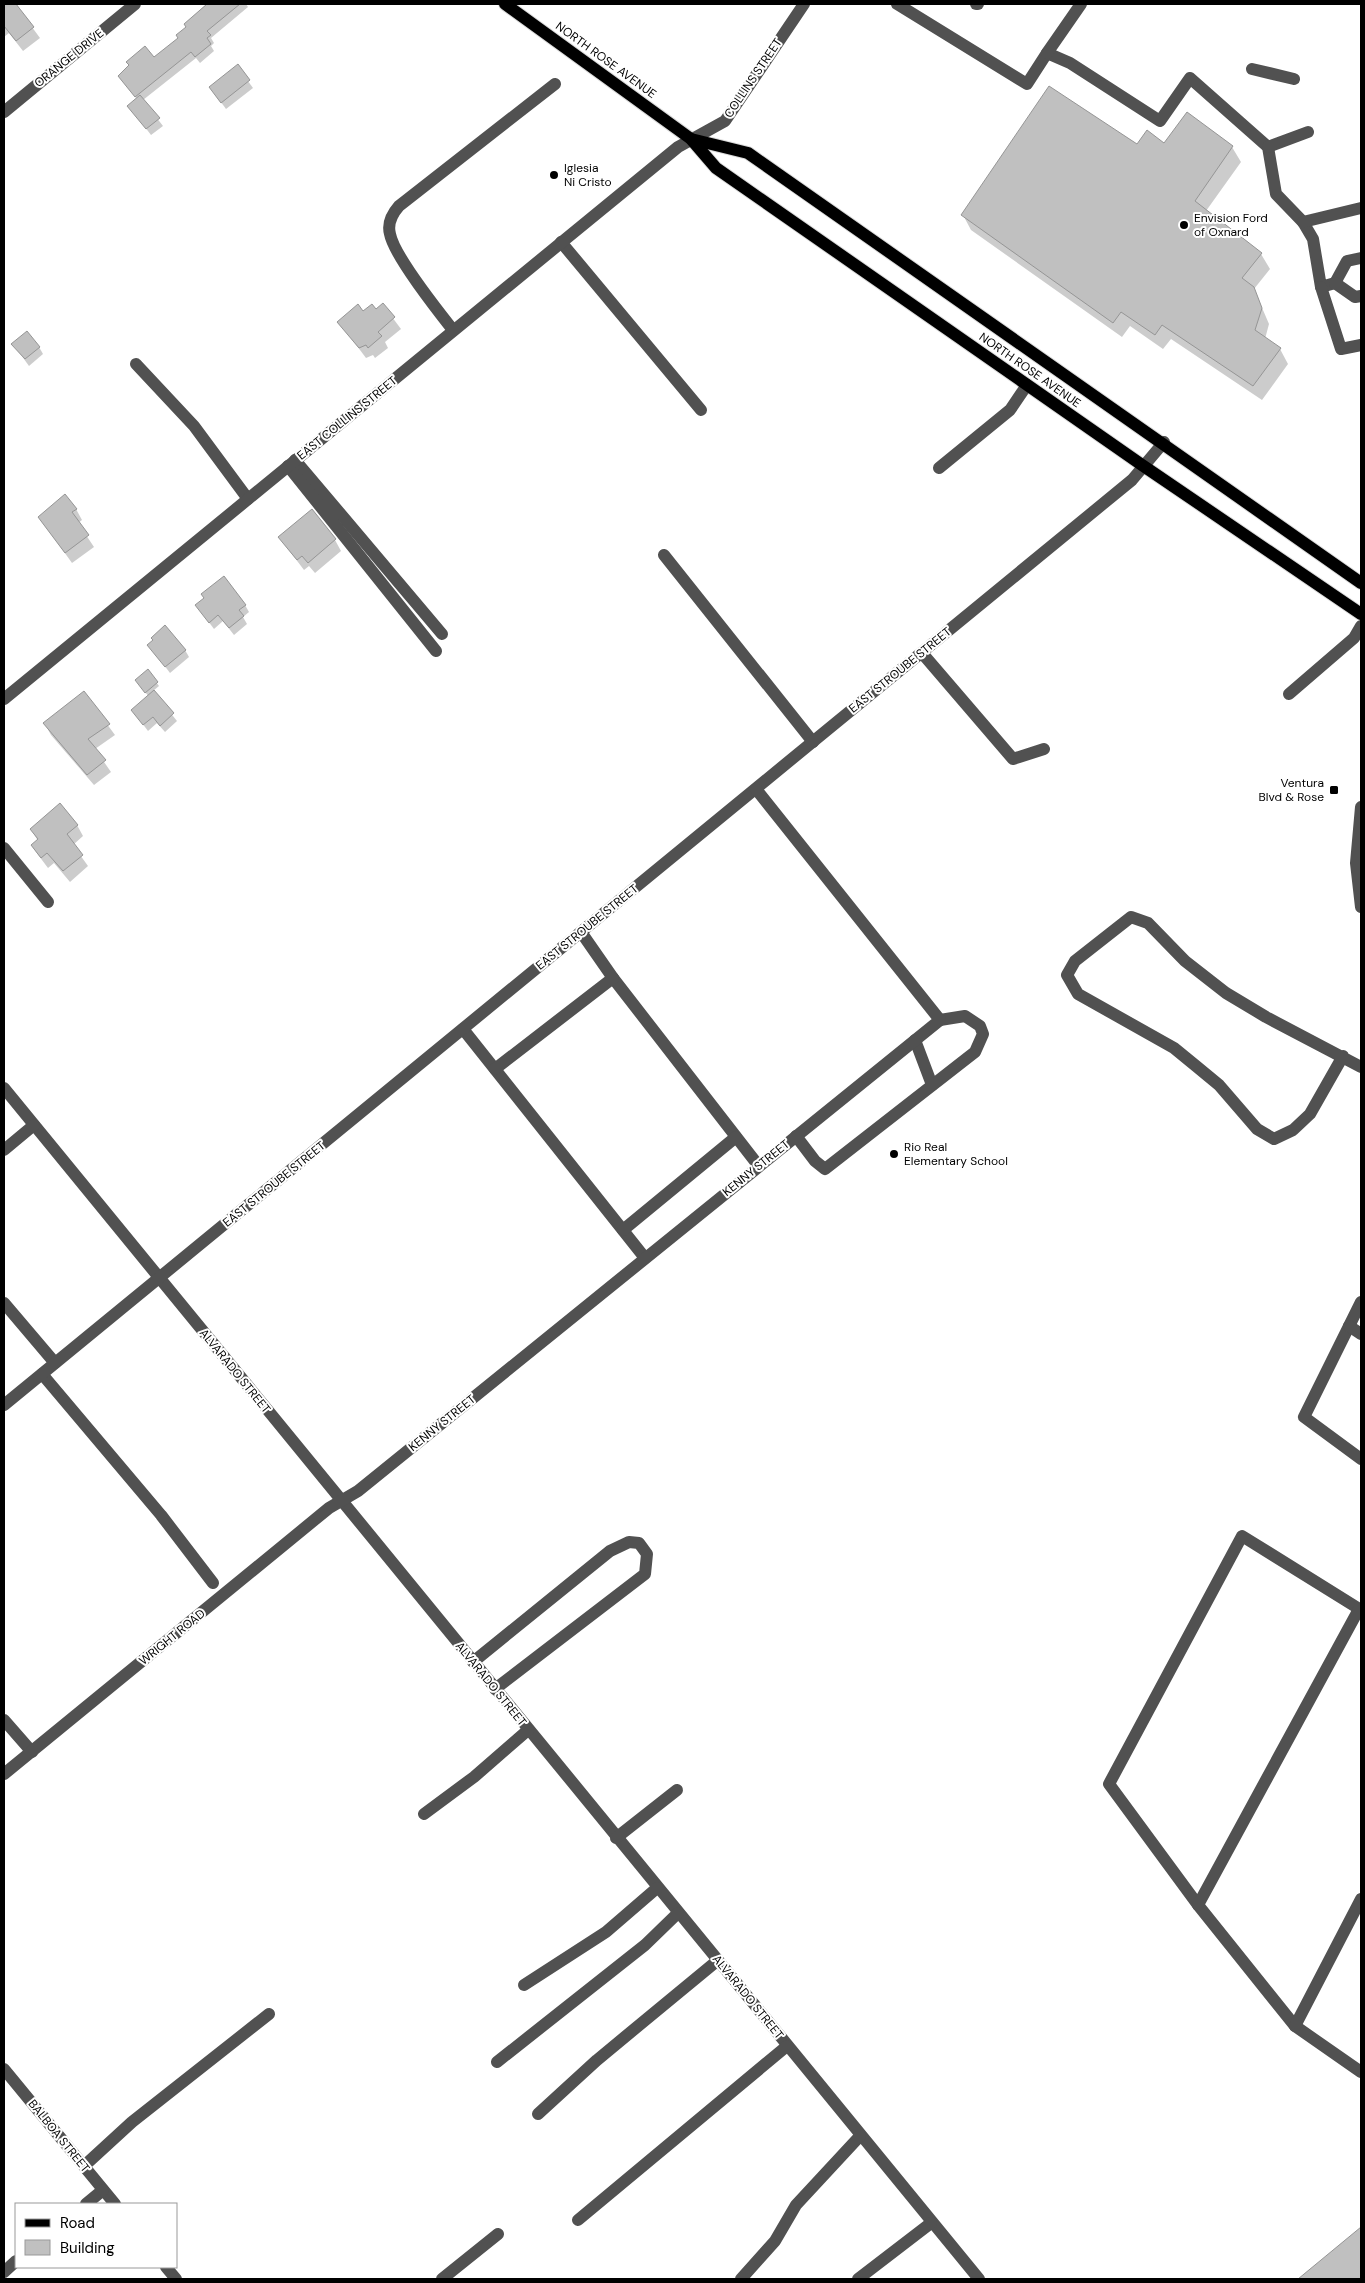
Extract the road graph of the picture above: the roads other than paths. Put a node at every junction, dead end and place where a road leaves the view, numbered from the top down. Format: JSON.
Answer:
{"nodes":[{"id":1,"x":135,"y":4,"type":"edge"},
{"id":2,"x":505,"y":4,"type":"edge"},
{"id":3,"x":804,"y":4,"type":"edge"},
{"id":4,"x":897,"y":4,"type":"edge"},
{"id":5,"x":1081,"y":4,"type":"edge"},
{"id":6,"x":1046,"y":53,"type":"junction"},
{"id":7,"x":1252,"y":69,"type":"dead end"},
{"id":8,"x":1294,"y":79,"type":"dead end"},
{"id":9,"x":555,"y":84,"type":"dead end"},
{"id":10,"x":4,"y":112,"type":"edge"},
{"id":11,"x":1308,"y":132,"type":"dead end"},
{"id":12,"x":691,"y":139,"type":"junction"},
{"id":13,"x":1268,"y":147,"type":"junction"},
{"id":14,"x":1361,"y":208,"type":"edge"},
{"id":15,"x":1303,"y":222,"type":"junction"},
{"id":16,"x":562,"y":242,"type":"junction"},
{"id":17,"x":1361,"y":258,"type":"edge"},
{"id":18,"x":1335,"y":283,"type":"junction"},
{"id":19,"x":1321,"y":287,"type":"junction"},
{"id":20,"x":1361,"y":296,"type":"edge"},
{"id":21,"x":453,"y":330,"type":"junction"},
{"id":22,"x":1361,"y":345,"type":"edge"},
{"id":23,"x":136,"y":364,"type":"dead end"},
{"id":24,"x":1027,"y":385,"type":"junction"},
{"id":25,"x":700,"y":410,"type":"dead end"},
{"id":26,"x":1164,"y":442,"type":"junction"},
{"id":27,"x":292,"y":463,"type":"junction"},
{"id":28,"x":1144,"y":466,"type":"junction"},
{"id":29,"x":939,"y":468,"type":"dead end"},
{"id":30,"x":248,"y":499,"type":"junction"},
{"id":31,"x":664,"y":555,"type":"dead end"},
{"id":32,"x":1361,"y":583,"type":"edge"},
{"id":33,"x":1361,"y":614,"type":"edge"},
{"id":34,"x":1361,"y":626,"type":"edge"},
{"id":35,"x":442,"y":634,"type":"dead end"},
{"id":36,"x":436,"y":651,"type":"dead end"},
{"id":37,"x":922,"y":652,"type":"junction"},
{"id":38,"x":1289,"y":694,"type":"dead end"},
{"id":39,"x":4,"y":699,"type":"edge"},
{"id":40,"x":813,"y":742,"type":"junction"},
{"id":41,"x":1044,"y":749,"type":"dead end"},
{"id":42,"x":756,"y":789,"type":"junction"},
{"id":43,"x":1361,"y":807,"type":"edge"},
{"id":44,"x":4,"y":848,"type":"edge"},
{"id":45,"x":48,"y":902,"type":"dead end"},
{"id":46,"x":1361,"y":907,"type":"edge"},
{"id":47,"x":581,"y":932,"type":"junction"},
{"id":48,"x":613,"y":978,"type":"junction"},
{"id":49,"x":940,"y":1020,"type":"junction"},
{"id":50,"x":463,"y":1029,"type":"junction"},
{"id":51,"x":916,"y":1040,"type":"junction"},
{"id":52,"x":1343,"y":1056,"type":"junction"},
{"id":53,"x":1361,"y":1067,"type":"edge"},
{"id":54,"x":495,"y":1069,"type":"junction"},
{"id":55,"x":932,"y":1085,"type":"junction"},
{"id":56,"x":4,"y":1088,"type":"edge"},
{"id":57,"x":34,"y":1125,"type":"junction"},
{"id":58,"x":796,"y":1136,"type":"junction"},
{"id":59,"x":736,"y":1137,"type":"junction"},
{"id":60,"x":4,"y":1150,"type":"edge"},
{"id":61,"x":758,"y":1165,"type":"junction"},
{"id":62,"x":623,"y":1230,"type":"junction"},
{"id":63,"x":645,"y":1258,"type":"junction"},
{"id":64,"x":159,"y":1278,"type":"junction"},
{"id":65,"x":1361,"y":1302,"type":"edge"},
{"id":66,"x":4,"y":1303,"type":"edge"},
{"id":67,"x":1349,"y":1326,"type":"junction"},
{"id":68,"x":1361,"y":1334,"type":"edge"},
{"id":69,"x":55,"y":1363,"type":"junction"},
{"id":70,"x":42,"y":1374,"type":"junction"},
{"id":71,"x":4,"y":1405,"type":"edge"},
{"id":72,"x":1361,"y":1459,"type":"edge"},
{"id":73,"x":342,"y":1502,"type":"junction"},
{"id":74,"x":213,"y":1583,"type":"dead end"},
{"id":75,"x":1360,"y":1609,"type":"edge"},
{"id":76,"x":472,"y":1662,"type":"junction"},
{"id":77,"x":495,"y":1689,"type":"junction"},
{"id":78,"x":4,"y":1720,"type":"edge"},
{"id":79,"x":528,"y":1730,"type":"junction"},
{"id":80,"x":32,"y":1752,"type":"junction"},
{"id":81,"x":4,"y":1774,"type":"edge"},
{"id":82,"x":677,"y":1790,"type":"dead end"},
{"id":83,"x":424,"y":1814,"type":"dead end"},
{"id":84,"x":616,"y":1838,"type":"junction"},
{"id":85,"x":658,"y":1888,"type":"junction"},
{"id":86,"x":1361,"y":1901,"type":"edge"},
{"id":87,"x":1198,"y":1905,"type":"junction"},
{"id":88,"x":678,"y":1912,"type":"junction"},
{"id":89,"x":718,"y":1960,"type":"junction"},
{"id":90,"x":524,"y":1985,"type":"dead end"},
{"id":91,"x":270,"y":2014,"type":"dead end"},
{"id":92,"x":1295,"y":2026,"type":"junction"},
{"id":93,"x":787,"y":2046,"type":"junction"},
{"id":94,"x":497,"y":2062,"type":"dead end"},
{"id":95,"x":4,"y":2068,"type":"edge"},
{"id":96,"x":1361,"y":2072,"type":"edge"},
{"id":97,"x":538,"y":2114,"type":"dead end"},
{"id":98,"x":860,"y":2136,"type":"junction"},
{"id":99,"x":84,"y":2166,"type":"junction"},
{"id":100,"x":103,"y":2190,"type":"junction"},
{"id":101,"x":87,"y":2203,"type":"edge"},
{"id":102,"x":114,"y":2203,"type":"edge"},
{"id":103,"x":578,"y":2220,"type":"dead end"},
{"id":104,"x":931,"y":2223,"type":"junction"},
{"id":105,"x":498,"y":2234,"type":"dead end"},
{"id":106,"x":15,"y":2263,"type":"edge"},
{"id":107,"x":167,"y":2268,"type":"edge"},
{"id":108,"x":4,"y":2272,"type":"edge"},
{"id":109,"x":973,"y":2277,"type":"edge"},
{"id":110,"x":176,"y":2279,"type":"edge"},
{"id":111,"x":442,"y":2279,"type":"edge"},
{"id":112,"x":741,"y":2279,"type":"edge"},
{"id":113,"x":858,"y":2279,"type":"edge"}],
"edges":[{"from":1,"to":10,"type":"street","name":"ORANGE DRIVE"},
{"from":2,"to":12,"type":"main road","name":"NORTH ROSE AVENUE"},
{"from":3,"to":12,"type":"street","name":"COLLINS STREET"},
{"from":4,"to":6,"type":"street"},
{"from":5,"to":6,"type":"street"},
{"from":6,"to":13,"type":"street"},
{"from":7,"to":8,"type":"street"},
{"from":9,"to":21,"type":"street"},
{"from":11,"to":13,"type":"street"},
{"from":12,"to":16,"type":"street","name":"EAST COLLINS STREET"},
{"from":12,"to":24,"type":"main road","name":"NORTH ROSE AVENUE"},
{"from":12,"to":26,"type":"main road","name":"NORTH ROSE AVENUE"},
{"from":13,"to":15,"type":"street"},
{"from":14,"to":15,"type":"street"},
{"from":15,"to":19,"type":"street"},
{"from":16,"to":21,"type":"street","name":"EAST COLLINS STREET"},
{"from":16,"to":25,"type":"street"},
{"from":17,"to":18,"type":"street"},
{"from":18,"to":19,"type":"street"},
{"from":18,"to":20,"type":"street"},
{"from":19,"to":22,"type":"street"},
{"from":21,"to":27,"type":"street","name":"EAST COLLINS STREET"},
{"from":23,"to":30,"type":"street"},
{"from":24,"to":28,"type":"main road","name":"NORTH ROSE AVENUE"},
{"from":24,"to":29,"type":"street"},
{"from":26,"to":28,"type":"street","name":"EAST STROUBE STREET"},
{"from":26,"to":32,"type":"main road","name":"NORTH ROSE AVENUE"},
{"from":27,"to":30,"type":"street","name":"EAST COLLINS STREET"},
{"from":27,"to":35,"type":"street"},
{"from":27,"to":36,"type":"street"},
{"from":28,"to":33,"type":"main road","name":"NORTH ROSE AVENUE"},
{"from":28,"to":37,"type":"street","name":"EAST STROUBE STREET"},
{"from":30,"to":39,"type":"street","name":"EAST COLLINS STREET"},
{"from":31,"to":40,"type":"street"},
{"from":34,"to":38,"type":"street"},
{"from":37,"to":40,"type":"street","name":"EAST STROUBE STREET"},
{"from":37,"to":41,"type":"street"},
{"from":40,"to":42,"type":"street","name":"EAST STROUBE STREET"},
{"from":42,"to":47,"type":"street","name":"EAST STROUBE STREET"},
{"from":42,"to":49,"type":"street"},
{"from":43,"to":46,"type":"street"},
{"from":44,"to":45,"type":"street"},
{"from":47,"to":48,"type":"street"},
{"from":47,"to":50,"type":"street","name":"EAST STROUBE STREET"},
{"from":48,"to":54,"type":"street"},
{"from":48,"to":59,"type":"street"},
{"from":49,"to":51,"type":"street","name":"KENNY STREET"},
{"from":49,"to":55,"type":"street"},
{"from":50,"to":54,"type":"street"},
{"from":50,"to":64,"type":"street","name":"EAST STROUBE STREET"},
{"from":51,"to":55,"type":"street"},
{"from":51,"to":58,"type":"street","name":"KENNY STREET"},
{"from":52,"to":52,"type":"street"},
{"from":52,"to":53,"type":"street"},
{"from":54,"to":62,"type":"street"},
{"from":55,"to":58,"type":"street"},
{"from":56,"to":57,"type":"street","name":"ALVARADO STREET"},
{"from":57,"to":60,"type":"street"},
{"from":57,"to":64,"type":"street","name":"ALVARADO STREET"},
{"from":58,"to":61,"type":"street","name":"KENNY STREET"},
{"from":59,"to":61,"type":"street"},
{"from":59,"to":62,"type":"street"},
{"from":61,"to":63,"type":"street","name":"KENNY STREET"},
{"from":62,"to":63,"type":"street"},
{"from":63,"to":73,"type":"street","name":"KENNY STREET"},
{"from":64,"to":69,"type":"street","name":"EAST STROUBE STREET"},
{"from":64,"to":73,"type":"street","name":"ALVARADO STREET"},
{"from":65,"to":67,"type":"street"},
{"from":66,"to":69,"type":"street"},
{"from":67,"to":68,"type":"street"},
{"from":67,"to":72,"type":"street"},
{"from":69,"to":70,"type":"street","name":"EAST STROUBE STREET"},
{"from":70,"to":71,"type":"street","name":"EAST STROUBE STREET"},
{"from":70,"to":74,"type":"street"},
{"from":73,"to":76,"type":"street","name":"ALVARADO STREET"},
{"from":73,"to":80,"type":"street","name":"WRIGHT ROAD"},
{"from":75,"to":87,"type":"street"},
{"from":75,"to":87,"type":"street"},
{"from":76,"to":77,"type":"street","name":"ALVARADO STREET"},
{"from":76,"to":77,"type":"street"},
{"from":77,"to":79,"type":"street","name":"ALVARADO STREET"},
{"from":78,"to":80,"type":"street"},
{"from":79,"to":83,"type":"street"},
{"from":79,"to":84,"type":"street","name":"ALVARADO STREET"},
{"from":80,"to":81,"type":"street","name":"WRIGHT ROAD"},
{"from":82,"to":84,"type":"street"},
{"from":84,"to":85,"type":"street","name":"ALVARADO STREET"},
{"from":85,"to":88,"type":"street","name":"ALVARADO STREET"},
{"from":85,"to":90,"type":"street"},
{"from":86,"to":92,"type":"street"},
{"from":87,"to":92,"type":"street"},
{"from":88,"to":89,"type":"street","name":"ALVARADO STREET"},
{"from":88,"to":94,"type":"street"},
{"from":89,"to":93,"type":"street","name":"ALVARADO STREET"},
{"from":89,"to":97,"type":"street"},
{"from":91,"to":99,"type":"street"},
{"from":92,"to":96,"type":"street"},
{"from":93,"to":98,"type":"street","name":"ALVARADO STREET"},
{"from":93,"to":103,"type":"street"},
{"from":95,"to":99,"type":"street","name":"BALBOA STREET"},
{"from":98,"to":104,"type":"street","name":"ALVARADO STREET"},
{"from":98,"to":112,"type":"street"},
{"from":99,"to":100,"type":"street","name":"BALBOA STREET"},
{"from":100,"to":101,"type":"street"},
{"from":100,"to":102,"type":"street","name":"BALBOA STREET"},
{"from":104,"to":109,"type":"street","name":"ALVARADO STREET"},
{"from":104,"to":113,"type":"street"},
{"from":105,"to":111,"type":"street"},
{"from":106,"to":108,"type":"street"},
{"from":107,"to":110,"type":"street"}]}
